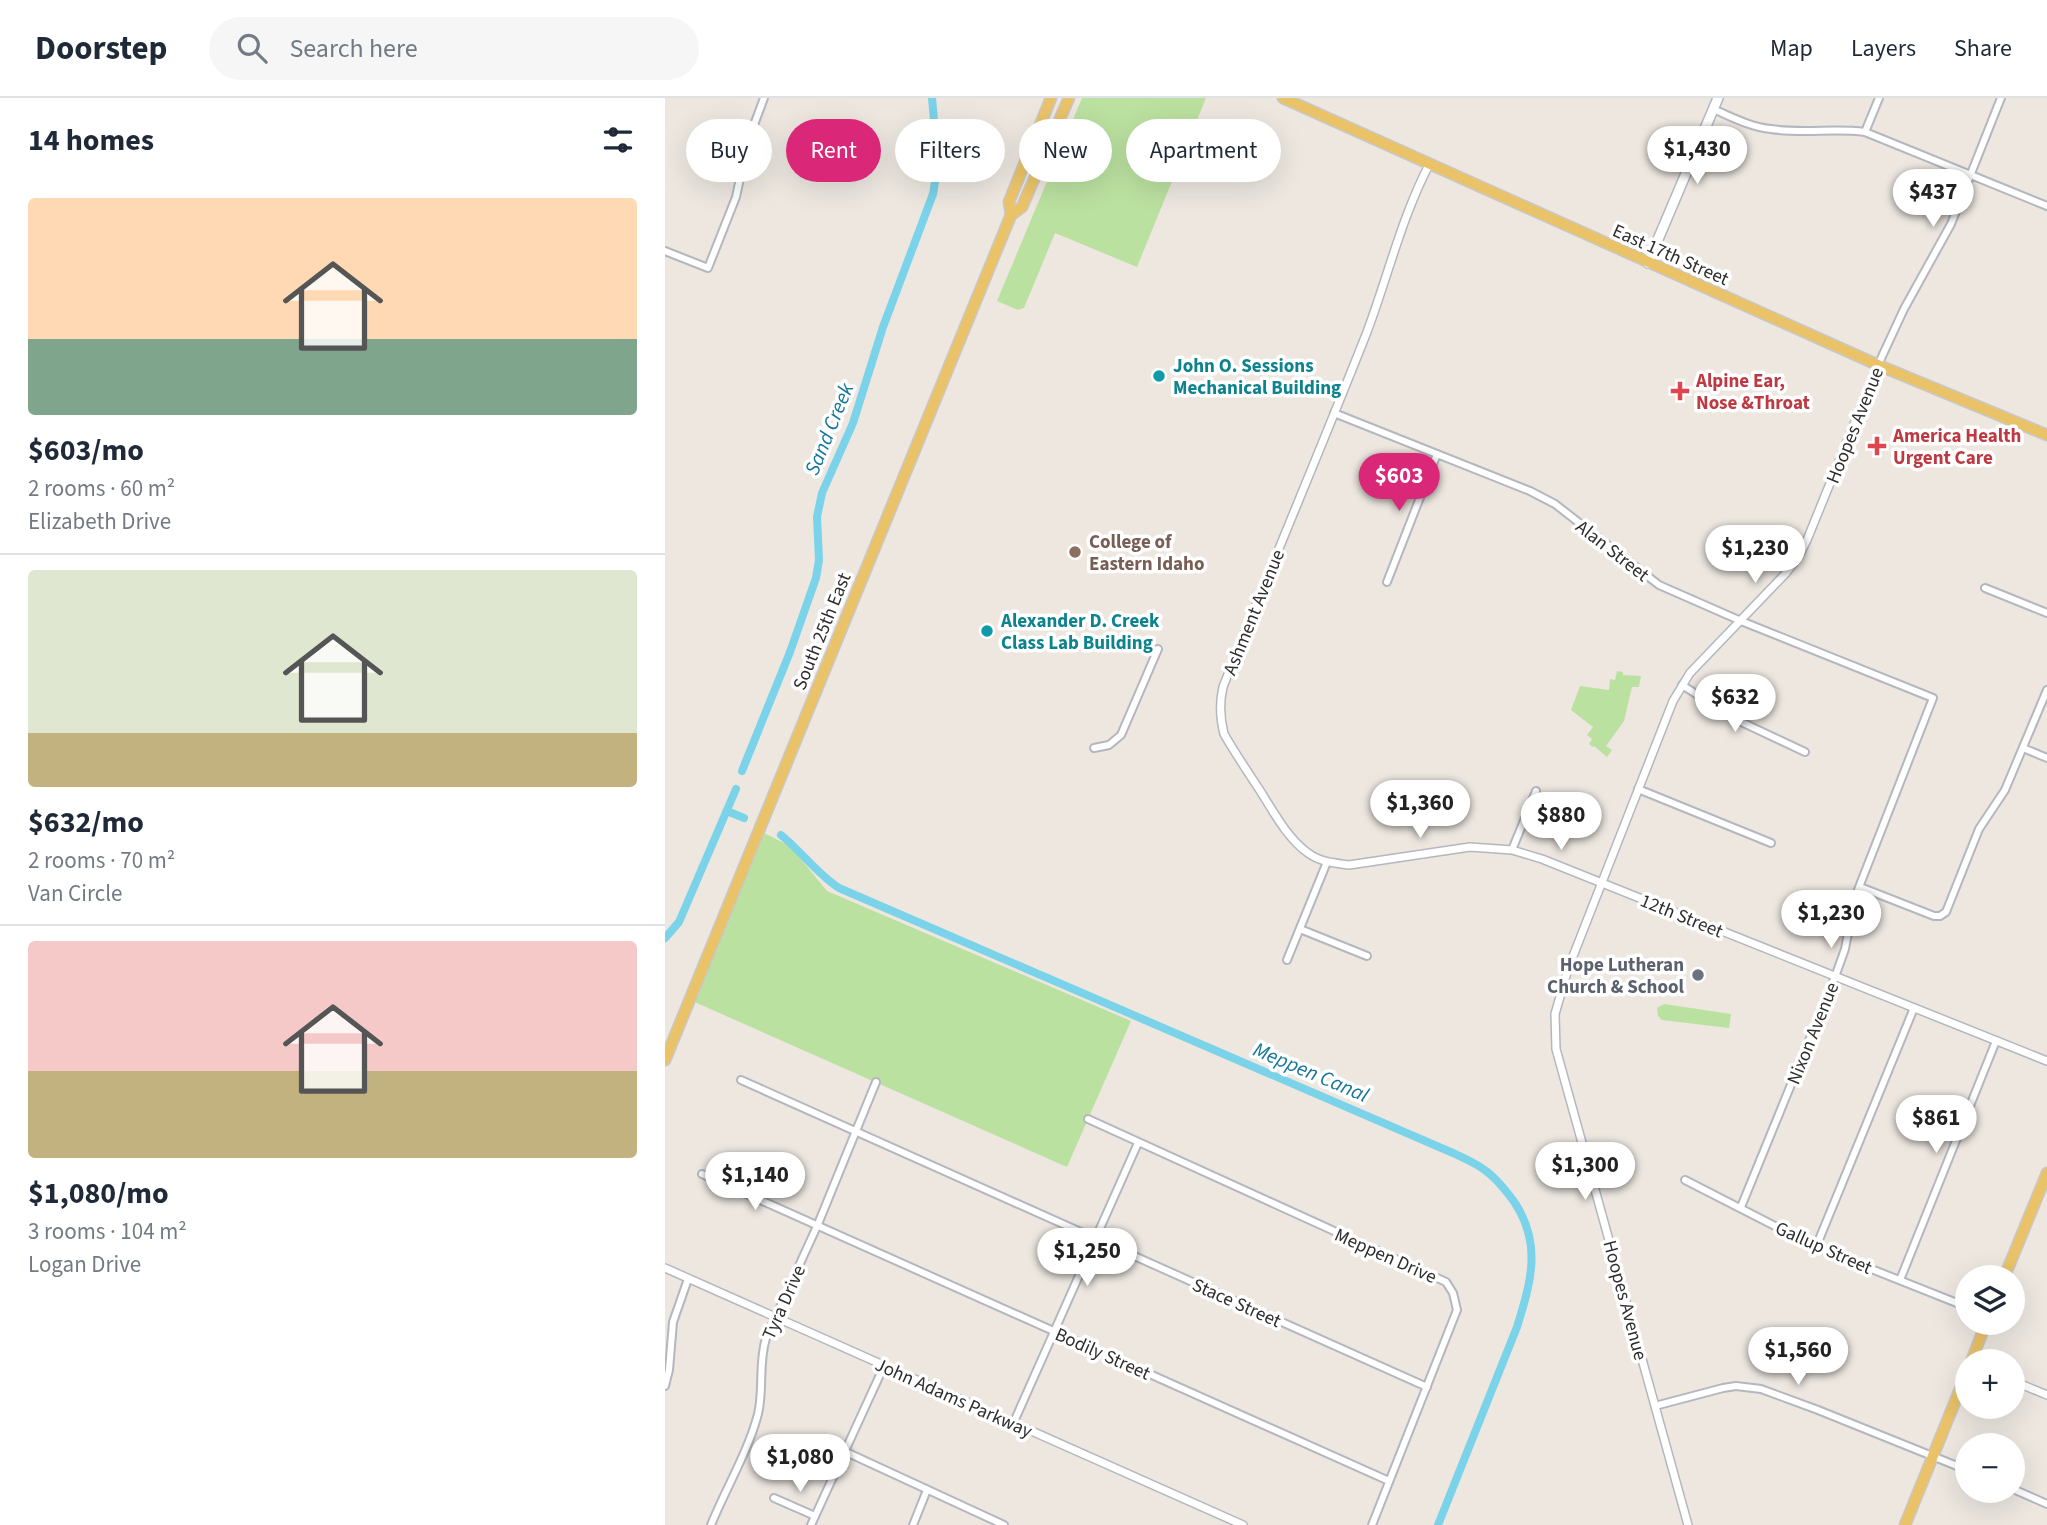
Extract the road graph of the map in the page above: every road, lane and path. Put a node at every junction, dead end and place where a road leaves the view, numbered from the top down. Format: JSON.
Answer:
{"nodes":[{"id":1,"x":764,"y":98,"type":"edge"},
{"id":2,"x":1051,"y":98,"type":"edge"},
{"id":3,"x":1069,"y":98,"type":"edge"},
{"id":4,"x":1283,"y":98,"type":"edge"},
{"id":5,"x":1718,"y":98,"type":"edge"},
{"id":6,"x":1879,"y":98,"type":"edge"},
{"id":7,"x":2001,"y":98,"type":"edge"},
{"id":8,"x":1713,"y":109,"type":"junction"},
{"id":9,"x":1865,"y":132,"type":"junction"},
{"id":10,"x":1430,"y":163,"type":"junction"},
{"id":11,"x":1970,"y":175,"type":"junction"},
{"id":12,"x":2047,"y":206,"type":"edge"},
{"id":13,"x":1011,"y":215,"type":"junction"},
{"id":14,"x":665,"y":251,"type":"edge"},
{"id":15,"x":1648,"y":263,"type":"junction"},
{"id":16,"x":1878,"y":365,"type":"junction"},
{"id":17,"x":1334,"y":413,"type":"junction"},
{"id":18,"x":2047,"y":435,"type":"edge"},
{"id":19,"x":1437,"y":454,"type":"junction"},
{"id":20,"x":1387,"y":582,"type":"dead end"},
{"id":21,"x":1985,"y":588,"type":"dead end"},
{"id":22,"x":2047,"y":613,"type":"edge"},
{"id":23,"x":1741,"y":621,"type":"junction"},
{"id":24,"x":1158,"y":649,"type":"dead end"},
{"id":25,"x":1682,"y":685,"type":"junction"},
{"id":26,"x":2047,"y":690,"type":"edge"},
{"id":27,"x":1933,"y":698,"type":"joint"},
{"id":28,"x":1094,"y":748,"type":"dead end"},
{"id":29,"x":2023,"y":748,"type":"junction"},
{"id":30,"x":1805,"y":752,"type":"dead end"},
{"id":31,"x":2047,"y":758,"type":"edge"},
{"id":32,"x":1638,"y":789,"type":"junction"},
{"id":33,"x":1536,"y":790,"type":"dead end"},
{"id":34,"x":1771,"y":843,"type":"dead end"},
{"id":35,"x":1512,"y":850,"type":"junction"},
{"id":36,"x":1327,"y":862,"type":"junction"},
{"id":37,"x":1601,"y":883,"type":"junction"},
{"id":38,"x":1860,"y":887,"type":"junction"},
{"id":39,"x":1300,"y":929,"type":"junction"},
{"id":40,"x":1367,"y":956,"type":"dead end"},
{"id":41,"x":1287,"y":960,"type":"dead end"},
{"id":42,"x":1835,"y":977,"type":"junction"},
{"id":43,"x":1914,"y":1008,"type":"junction"},
{"id":44,"x":1996,"y":1041,"type":"junction"},
{"id":45,"x":665,"y":1060,"type":"edge"},
{"id":46,"x":2047,"y":1061,"type":"edge"},
{"id":47,"x":741,"y":1080,"type":"dead end"},
{"id":48,"x":876,"y":1083,"type":"dead end"},
{"id":49,"x":1088,"y":1119,"type":"dead end"},
{"id":50,"x":855,"y":1131,"type":"junction"},
{"id":51,"x":1138,"y":1143,"type":"junction"},
{"id":52,"x":702,"y":1174,"type":"dead end"},
{"id":53,"x":2047,"y":1174,"type":"edge"},
{"id":54,"x":1685,"y":1180,"type":"dead end"},
{"id":55,"x":1741,"y":1207,"type":"junction"},
{"id":56,"x":818,"y":1224,"type":"junction"},
{"id":57,"x":1095,"y":1238,"type":"junction"},
{"id":58,"x":1816,"y":1247,"type":"junction"},
{"id":59,"x":2009,"y":1265,"type":"edge"},
{"id":60,"x":665,"y":1268,"type":"edge"},
{"id":61,"x":688,"y":1279,"type":"junction"},
{"id":62,"x":1900,"y":1280,"type":"junction"},
{"id":63,"x":1955,"y":1302,"type":"edge"},
{"id":64,"x":775,"y":1318,"type":"junction"},
{"id":65,"x":1053,"y":1331,"type":"junction"},
{"id":66,"x":884,"y":1366,"type":"junction"},
{"id":67,"x":665,"y":1383,"type":"edge"},
{"id":68,"x":2025,"y":1386,"type":"edge"},
{"id":69,"x":1427,"y":1387,"type":"junction"},
{"id":70,"x":2047,"y":1395,"type":"edge"},
{"id":71,"x":1955,"y":1401,"type":"edge"},
{"id":72,"x":1655,"y":1406,"type":"junction"},
{"id":73,"x":1013,"y":1424,"type":"junction"},
{"id":74,"x":846,"y":1452,"type":"junction"},
{"id":75,"x":1932,"y":1456,"type":"junction"},
{"id":76,"x":1955,"y":1465,"type":"edge"},
{"id":77,"x":1389,"y":1481,"type":"junction"},
{"id":78,"x":927,"y":1490,"type":"junction"},
{"id":79,"x":2025,"y":1494,"type":"edge"},
{"id":80,"x":774,"y":1498,"type":"dead end"},
{"id":81,"x":2047,"y":1504,"type":"edge"},
{"id":82,"x":815,"y":1516,"type":"junction"},
{"id":83,"x":711,"y":1525,"type":"edge"},
{"id":84,"x":811,"y":1525,"type":"edge"},
{"id":85,"x":913,"y":1525,"type":"edge"},
{"id":86,"x":1004,"y":1525,"type":"edge"},
{"id":87,"x":1243,"y":1525,"type":"edge"},
{"id":88,"x":1372,"y":1525,"type":"edge"},
{"id":89,"x":1688,"y":1525,"type":"edge"},
{"id":90,"x":1905,"y":1525,"type":"edge"}],
"edges":[{"from":1,"to":14,"type":"street"},
{"from":2,"to":13,"type":"main road","name":"South 25th East"},
{"from":3,"to":13,"type":"main road","name":"South 25th East"},
{"from":4,"to":10,"type":"main road","name":"East 17th Street"},
{"from":5,"to":8,"type":"main road"},
{"from":6,"to":9,"type":"street"},
{"from":7,"to":11,"type":"street","name":"Hoopes Avenue"},
{"from":8,"to":9,"type":"street"},
{"from":8,"to":15,"type":"main road"},
{"from":9,"to":11,"type":"street"},
{"from":10,"to":15,"type":"main road","name":"East 17th Street"},
{"from":10,"to":17,"type":"street","name":"Ashment Avenue"},
{"from":11,"to":12,"type":"street"},
{"from":11,"to":16,"type":"street","name":"Hoopes Avenue"},
{"from":13,"to":45,"type":"main road","name":"South 25th East"},
{"from":15,"to":16,"type":"main road","name":"East 17th Street"},
{"from":16,"to":18,"type":"main road","name":"East 17th Street"},
{"from":16,"to":23,"type":"street","name":"Hoopes Avenue"},
{"from":17,"to":19,"type":"street","name":"Alan Street"},
{"from":17,"to":36,"type":"street","name":"Ashment Avenue"},
{"from":19,"to":20,"type":"street"},
{"from":19,"to":23,"type":"street","name":"Alan Street"},
{"from":21,"to":22,"type":"street"},
{"from":23,"to":25,"type":"street","name":"Hoopes Avenue"},
{"from":23,"to":27,"type":"street","name":"Alan Street"},
{"from":24,"to":28,"type":"street"},
{"from":25,"to":30,"type":"street"},
{"from":25,"to":32,"type":"street","name":"Hoopes Avenue"},
{"from":26,"to":29,"type":"street"},
{"from":27,"to":38,"type":"street","name":"Nixon Avenue"},
{"from":29,"to":31,"type":"street"},
{"from":29,"to":38,"type":"street"},
{"from":32,"to":34,"type":"street"},
{"from":32,"to":37,"type":"street","name":"Hoopes Avenue"},
{"from":33,"to":35,"type":"street"},
{"from":35,"to":36,"type":"street","name":"Ashment Avenue"},
{"from":35,"to":37,"type":"street","name":"12th Street"},
{"from":36,"to":39,"type":"street"},
{"from":37,"to":42,"type":"street","name":"12th Street"},
{"from":37,"to":72,"type":"street","name":"Hoopes Avenue"},
{"from":38,"to":42,"type":"street","name":"Nixon Avenue"},
{"from":39,"to":40,"type":"street"},
{"from":39,"to":41,"type":"street"},
{"from":42,"to":43,"type":"street","name":"12th Street"},
{"from":42,"to":55,"type":"street","name":"Nixon Avenue"},
{"from":43,"to":44,"type":"street","name":"12th Street"},
{"from":43,"to":58,"type":"street"},
{"from":44,"to":46,"type":"street","name":"12th Street"},
{"from":44,"to":62,"type":"street"},
{"from":47,"to":50,"type":"street","name":"Stace Street"},
{"from":48,"to":50,"type":"street","name":"Tyra Drive"},
{"from":49,"to":51,"type":"street","name":"Meppen Drive"},
{"from":50,"to":56,"type":"street","name":"Tyra Drive"},
{"from":50,"to":57,"type":"street","name":"Stace Street"},
{"from":51,"to":57,"type":"street"},
{"from":51,"to":69,"type":"street","name":"Meppen Drive"},
{"from":52,"to":56,"type":"street","name":"Bodily Street"},
{"from":53,"to":59,"type":"main road"},
{"from":54,"to":55,"type":"street","name":"Gallup Street"},
{"from":55,"to":58,"type":"street","name":"Gallup Street"},
{"from":56,"to":64,"type":"street","name":"Tyra Drive"},
{"from":56,"to":65,"type":"street","name":"Bodily Street"},
{"from":57,"to":65,"type":"street"},
{"from":57,"to":69,"type":"street","name":"Stace Street"},
{"from":58,"to":62,"type":"street","name":"Gallup Street"},
{"from":60,"to":61,"type":"street","name":"John Adams Parkway"},
{"from":61,"to":64,"type":"street","name":"John Adams Parkway"},
{"from":61,"to":67,"type":"street"},
{"from":62,"to":63,"type":"street","name":"Gallup Street"},
{"from":64,"to":66,"type":"street","name":"John Adams Parkway"},
{"from":64,"to":83,"type":"street","name":"Tyra Drive"},
{"from":65,"to":73,"type":"street"},
{"from":65,"to":77,"type":"street","name":"Bodily Street"},
{"from":66,"to":73,"type":"street","name":"John Adams Parkway"},
{"from":66,"to":74,"type":"street"},
{"from":68,"to":70,"type":"street"},
{"from":69,"to":77,"type":"street","name":"Meppen Drive"},
{"from":71,"to":75,"type":"main road"},
{"from":72,"to":75,"type":"street"},
{"from":72,"to":89,"type":"street","name":"Hoopes Avenue"},
{"from":73,"to":87,"type":"street","name":"John Adams Parkway"},
{"from":74,"to":78,"type":"street"},
{"from":74,"to":82,"type":"street"},
{"from":75,"to":76,"type":"street"},
{"from":75,"to":90,"type":"main road"},
{"from":77,"to":88,"type":"street","name":"Meppen Drive"},
{"from":78,"to":85,"type":"street"},
{"from":78,"to":86,"type":"street"},
{"from":79,"to":81,"type":"street"},
{"from":80,"to":82,"type":"street"},
{"from":82,"to":84,"type":"street"}]}
